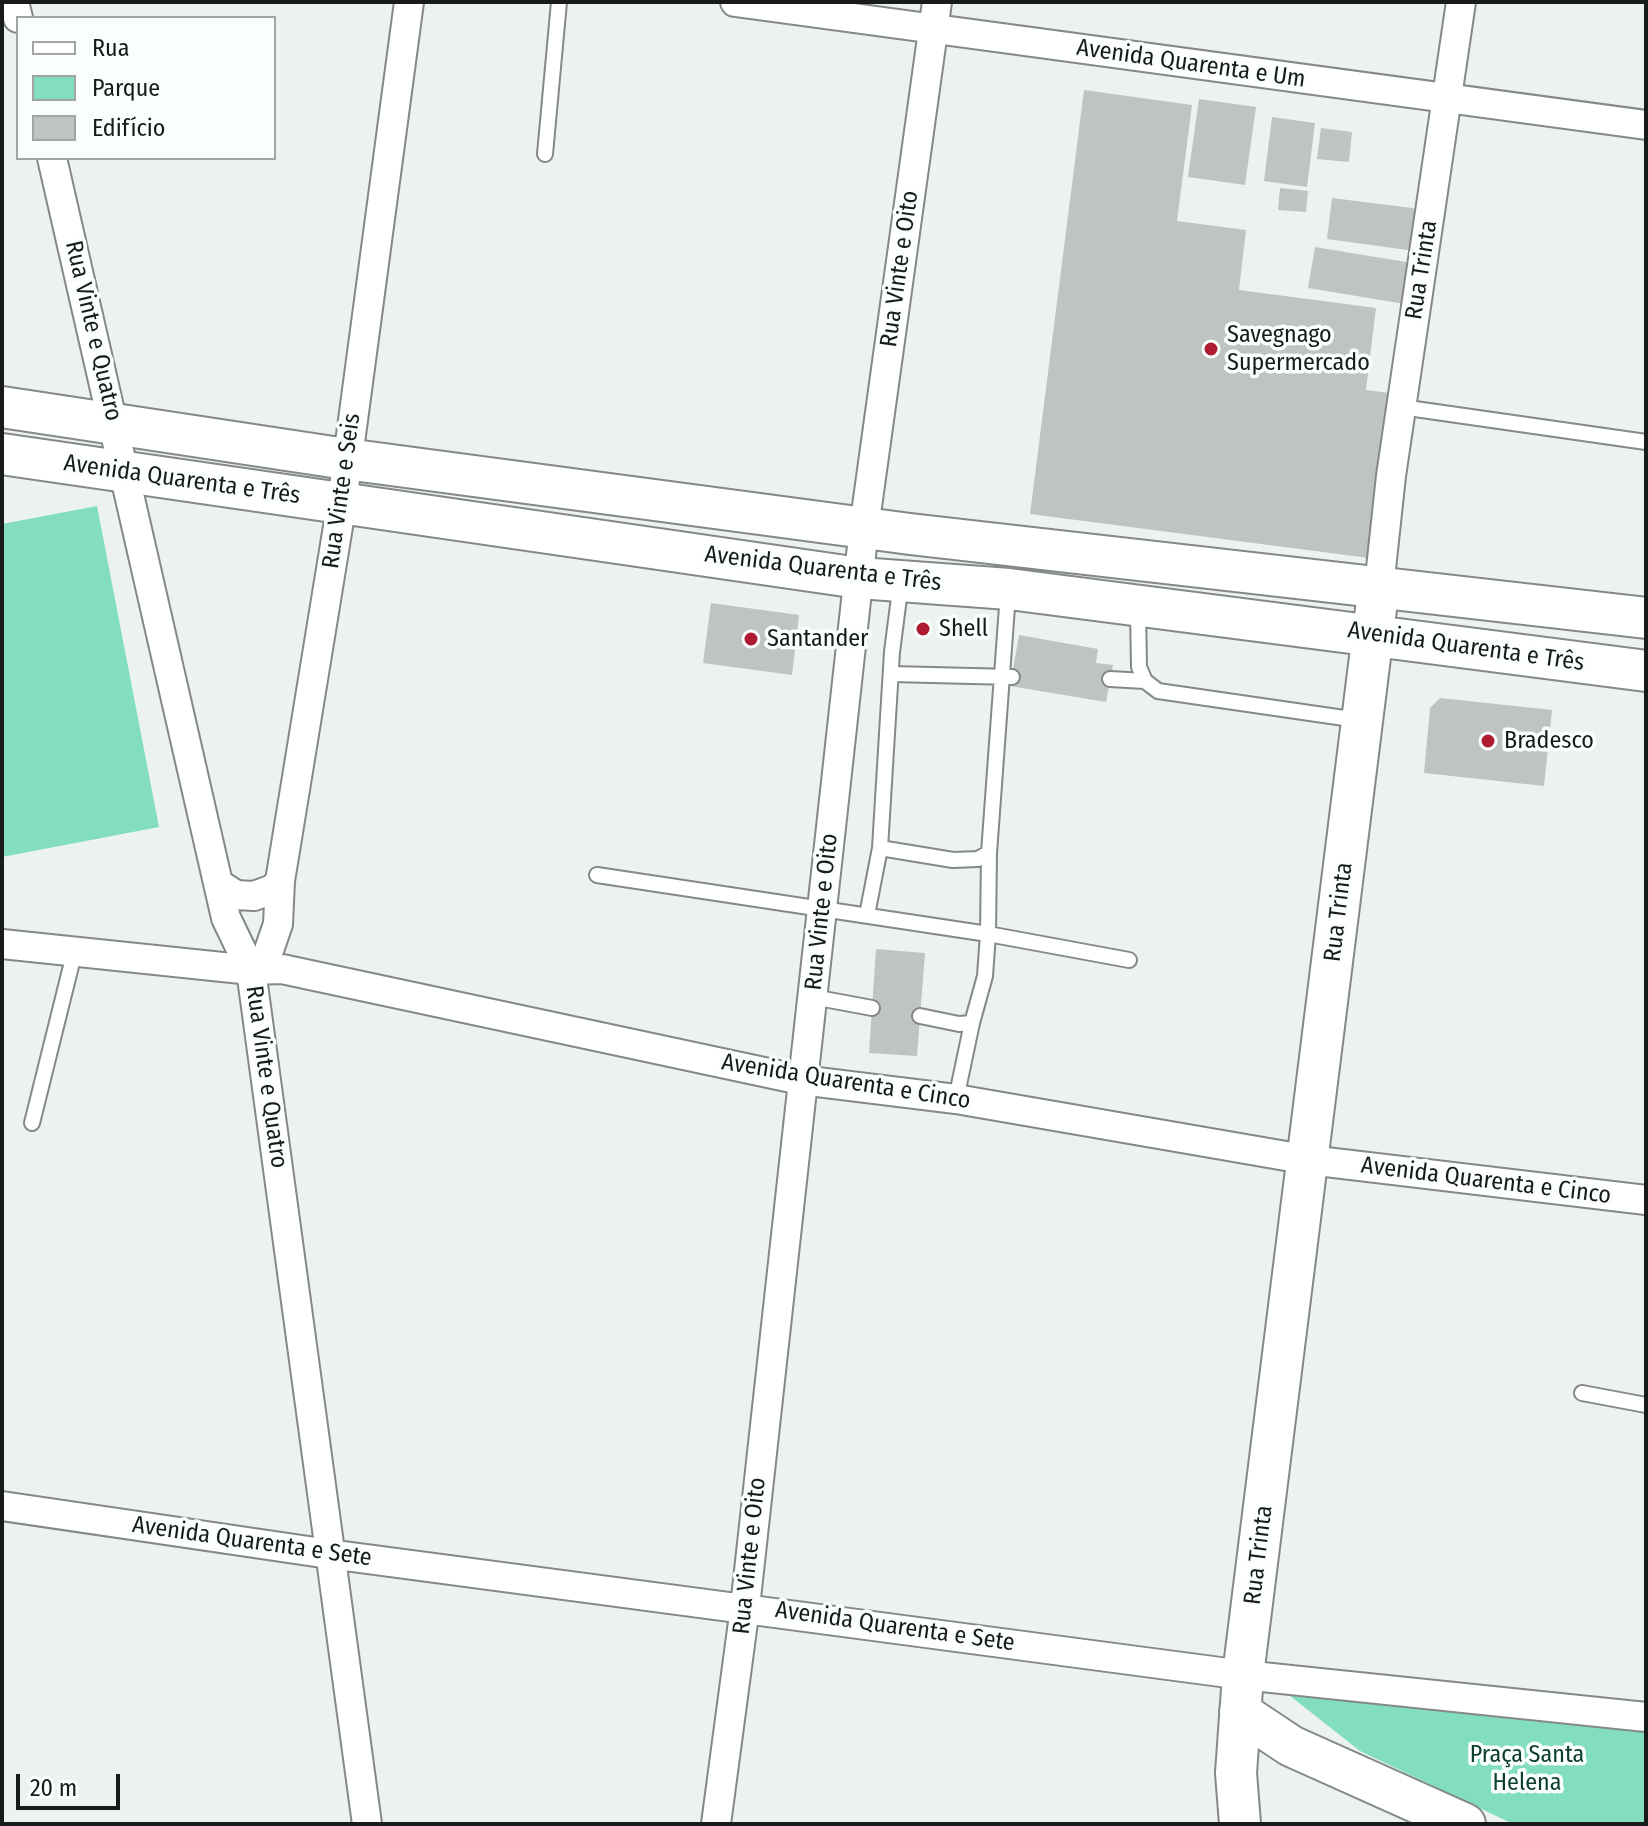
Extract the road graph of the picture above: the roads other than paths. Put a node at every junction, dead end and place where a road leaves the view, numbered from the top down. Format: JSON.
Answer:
{"nodes":[{"id":1,"x":409,"y":2,"type":"edge"},
{"id":2,"x":559,"y":2,"type":"edge"},
{"id":3,"x":735,"y":2,"type":"edge"},
{"id":4,"x":1461,"y":2,"type":"edge"},
{"id":5,"x":935,"y":16,"type":"edge"},
{"id":6,"x":1447,"y":100,"type":"junction"},
{"id":7,"x":1646,"y":125,"type":"edge"},
{"id":8,"x":545,"y":154,"type":"dead end"},
{"id":9,"x":52,"y":160,"type":"edge"},
{"id":10,"x":2,"y":407,"type":"edge"},
{"id":11,"x":1401,"y":407,"type":"junction"},
{"id":12,"x":115,"y":423,"type":"junction"},
{"id":13,"x":1646,"y":442,"type":"edge"},
{"id":14,"x":2,"y":454,"type":"edge"},
{"id":15,"x":346,"y":459,"type":"junction"},
{"id":16,"x":123,"y":472,"type":"junction"},
{"id":17,"x":342,"y":502,"type":"junction"},
{"id":18,"x":864,"y":528,"type":"junction"},
{"id":19,"x":859,"y":578,"type":"junction"},
{"id":20,"x":902,"y":580,"type":"junction"},
{"id":21,"x":1379,"y":587,"type":"junction"},
{"id":22,"x":1009,"y":589,"type":"junction"},
{"id":23,"x":1138,"y":605,"type":"junction"},
{"id":24,"x":1646,"y":618,"type":"edge"},
{"id":25,"x":1372,"y":636,"type":"junction"},
{"id":26,"x":1646,"y":671,"type":"edge"},
{"id":27,"x":892,"y":674,"type":"junction"},
{"id":28,"x":1006,"y":677,"type":"junction"},
{"id":29,"x":1110,"y":679,"type":"dead end"},
{"id":30,"x":1145,"y":681,"type":"junction"},
{"id":31,"x":1363,"y":720,"type":"junction"},
{"id":32,"x":880,"y":848,"type":"junction"},
{"id":33,"x":989,"y":853,"type":"junction"},
{"id":34,"x":597,"y":875,"type":"dead end"},
{"id":35,"x":280,"y":881,"type":"junction"},
{"id":36,"x":222,"y":886,"type":"junction"},
{"id":37,"x":821,"y":910,"type":"junction"},
{"id":38,"x":867,"y":915,"type":"junction"},
{"id":39,"x":988,"y":934,"type":"junction"},
{"id":40,"x":2,"y":944,"type":"edge"},
{"id":41,"x":75,"y":950,"type":"junction"},
{"id":42,"x":1129,"y":960,"type":"dead end"},
{"id":43,"x":251,"y":970,"type":"junction"},
{"id":44,"x":813,"y":997,"type":"junction"},
{"id":45,"x":872,"y":1008,"type":"dead end"},
{"id":46,"x":920,"y":1016,"type":"dead end"},
{"id":47,"x":972,"y":1023,"type":"junction"},
{"id":48,"x":801,"y":1080,"type":"junction"},
{"id":49,"x":956,"y":1099,"type":"junction"},
{"id":50,"x":32,"y":1123,"type":"dead end"},
{"id":51,"x":1309,"y":1160,"type":"junction"},
{"id":52,"x":1646,"y":1200,"type":"edge"},
{"id":53,"x":1582,"y":1393,"type":"dead end"},
{"id":54,"x":1646,"y":1405,"type":"edge"},
{"id":55,"x":2,"y":1506,"type":"edge"},
{"id":56,"x":329,"y":1554,"type":"junction"},
{"id":57,"x":745,"y":1607,"type":"junction"},
{"id":58,"x":1242,"y":1693,"type":"junction"},
{"id":59,"x":1646,"y":1717,"type":"edge"},
{"id":60,"x":367,"y":1824,"type":"edge"},
{"id":61,"x":716,"y":1824,"type":"edge"},
{"id":62,"x":1240,"y":1824,"type":"edge"},
{"id":63,"x":1465,"y":1824,"type":"edge"}],
"edges":[{"from":1,"to":15,"type":"street","name":"Rua Vinte e Seis"},
{"from":2,"to":8,"type":"lane"},
{"from":3,"to":5,"type":"street","name":"Avenida Quarenta e Um"},
{"from":4,"to":6,"type":"street","name":"Rua Trinta"},
{"from":5,"to":6,"type":"street","name":"Avenida Quarenta e Um"},
{"from":5,"to":18,"type":"street","name":"Rua Vinte e Oito"},
{"from":6,"to":7,"type":"street","name":"Avenida Quarenta e Um"},
{"from":6,"to":11,"type":"street","name":"Rua Trinta"},
{"from":9,"to":12,"type":"street","name":"Rua Vinte e Quatro"},
{"from":10,"to":12,"type":"main road","name":"Avenida Quarenta e Três"},
{"from":11,"to":13,"type":"lane"},
{"from":11,"to":21,"type":"street","name":"Rua Trinta"},
{"from":12,"to":15,"type":"main road","name":"Avenida Quarenta e Três"},
{"from":12,"to":16,"type":"street","name":"Rua Vinte e Quatro"},
{"from":14,"to":16,"type":"main road","name":"Avenida Quarenta e Três"},
{"from":15,"to":17,"type":"street","name":"Rua Vinte e Seis"},
{"from":15,"to":18,"type":"main road","name":"Avenida Quarenta e Três"},
{"from":16,"to":17,"type":"main road","name":"Avenida Quarenta e Três"},
{"from":16,"to":36,"type":"street","name":"Rua Vinte e Quatro"},
{"from":17,"to":19,"type":"main road","name":"Avenida Quarenta e Três"},
{"from":17,"to":35,"type":"street","name":"Rua Vinte e Seis"},
{"from":18,"to":19,"type":"street","name":"Rua Vinte e Oito"},
{"from":18,"to":21,"type":"main road","name":"Avenida Quarenta e Três"},
{"from":19,"to":20,"type":"main road","name":"Avenida Quarenta e Três"},
{"from":19,"to":37,"type":"street","name":"Rua Vinte e Oito"},
{"from":20,"to":22,"type":"main road","name":"Avenida Quarenta e Três"},
{"from":20,"to":27,"type":"lane"},
{"from":21,"to":24,"type":"main road","name":"Avenida Quarenta e Três"},
{"from":21,"to":25,"type":"main road","name":"Rua Trinta"},
{"from":22,"to":23,"type":"main road","name":"Avenida Quarenta e Três"},
{"from":22,"to":28,"type":"lane"},
{"from":23,"to":25,"type":"main road","name":"Avenida Quarenta e Três"},
{"from":23,"to":30,"type":"lane"},
{"from":25,"to":26,"type":"main road","name":"Avenida Quarenta e Três"},
{"from":25,"to":31,"type":"main road","name":"Rua Trinta"},
{"from":27,"to":28,"type":"lane"},
{"from":27,"to":32,"type":"lane"},
{"from":28,"to":33,"type":"lane"},
{"from":29,"to":30,"type":"lane"},
{"from":30,"to":31,"type":"lane"},
{"from":31,"to":51,"type":"main road","name":"Rua Trinta"},
{"from":32,"to":33,"type":"lane"},
{"from":32,"to":38,"type":"lane"},
{"from":33,"to":39,"type":"lane"},
{"from":34,"to":37,"type":"lane"},
{"from":35,"to":36,"type":"street"},
{"from":35,"to":43,"type":"street","name":"Rua Vinte e Seis"},
{"from":36,"to":43,"type":"street","name":"Rua Vinte e Quatro"},
{"from":37,"to":38,"type":"lane"},
{"from":37,"to":44,"type":"street","name":"Rua Vinte e Oito"},
{"from":38,"to":39,"type":"lane"},
{"from":39,"to":42,"type":"lane"},
{"from":39,"to":47,"type":"lane"},
{"from":40,"to":41,"type":"street","name":"Avenida Quarenta e Cinco"},
{"from":41,"to":43,"type":"street","name":"Avenida Quarenta e Cinco"},
{"from":41,"to":50,"type":"lane"},
{"from":43,"to":48,"type":"street","name":"Avenida Quarenta e Cinco"},
{"from":43,"to":56,"type":"street","name":"Rua Vinte e Quatro"},
{"from":44,"to":45,"type":"lane"},
{"from":44,"to":48,"type":"street","name":"Rua Vinte e Oito"},
{"from":46,"to":47,"type":"lane"},
{"from":47,"to":49,"type":"lane"},
{"from":48,"to":49,"type":"street","name":"Avenida Quarenta e Cinco"},
{"from":48,"to":57,"type":"street","name":"Rua Vinte e Oito"},
{"from":49,"to":51,"type":"street","name":"Avenida Quarenta e Cinco"},
{"from":51,"to":52,"type":"street","name":"Avenida Quarenta e Cinco"},
{"from":51,"to":58,"type":"main road","name":"Rua Trinta"},
{"from":53,"to":54,"type":"lane"},
{"from":55,"to":56,"type":"street","name":"Avenida Quarenta e Sete"},
{"from":56,"to":57,"type":"street","name":"Avenida Quarenta e Sete"},
{"from":56,"to":60,"type":"street","name":"Rua Vinte e Quatro"},
{"from":57,"to":58,"type":"street","name":"Avenida Quarenta e Sete"},
{"from":57,"to":61,"type":"street","name":"Rua Vinte e Oito"},
{"from":58,"to":59,"type":"street","name":"Avenida Quarenta e Sete"},
{"from":58,"to":62,"type":"main road","name":"Rua Trinta"},
{"from":58,"to":63,"type":"main road"}]}
